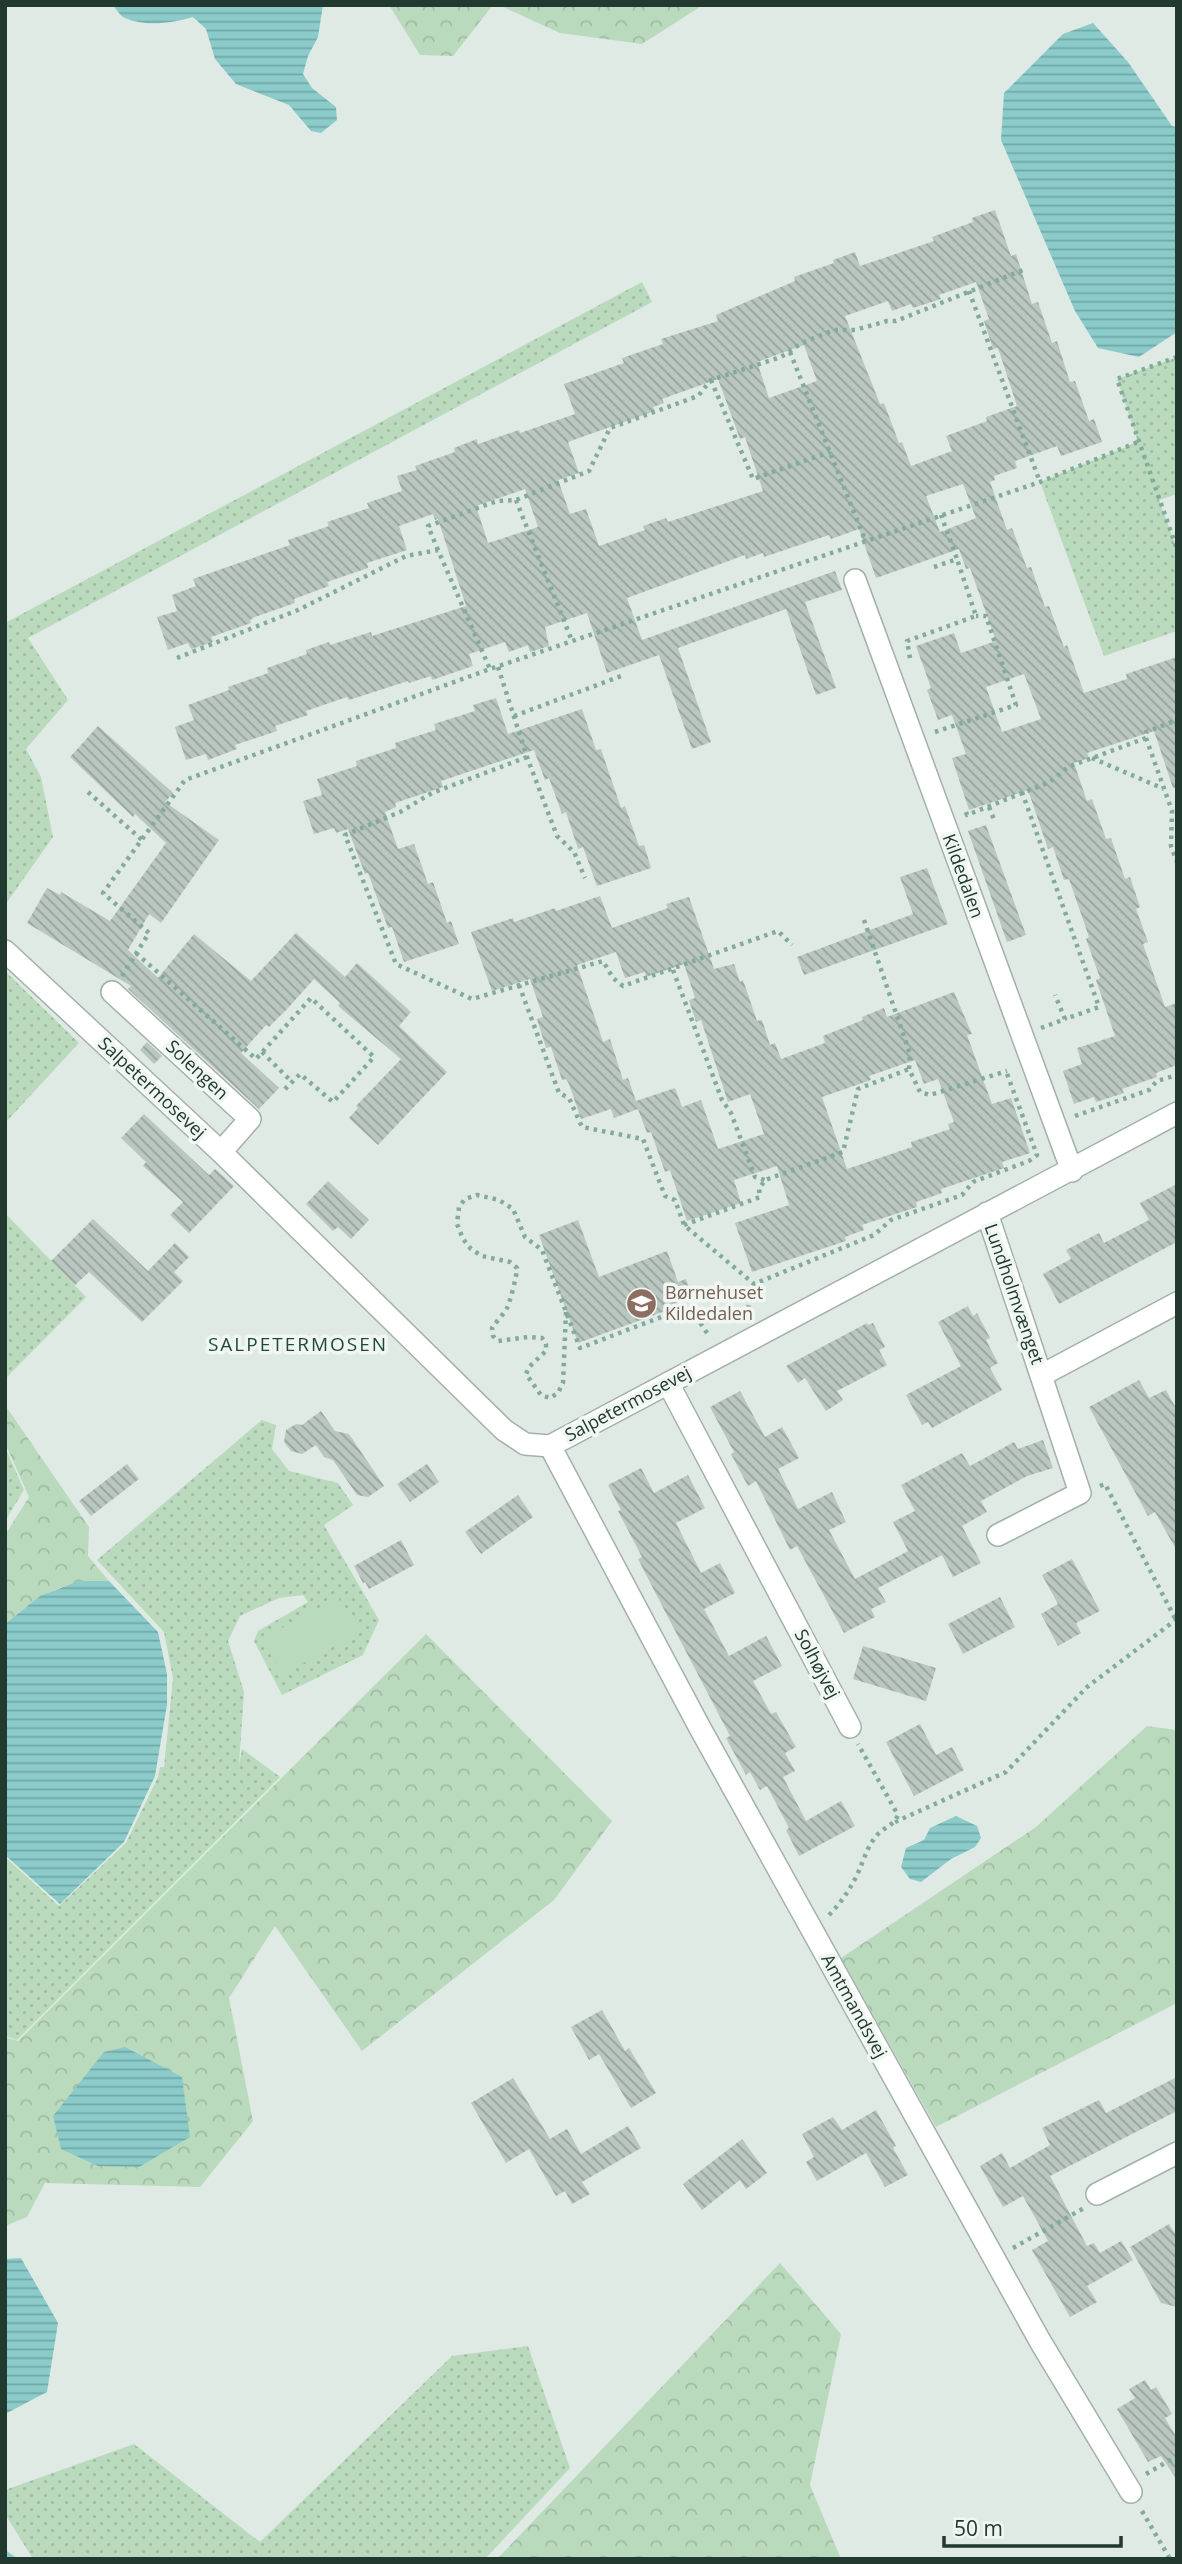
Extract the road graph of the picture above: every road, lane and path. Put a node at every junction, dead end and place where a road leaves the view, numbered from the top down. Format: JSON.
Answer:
{"nodes":[{"id":1,"x":1023,"y":270,"type":"dead end"},
{"id":2,"x":969,"y":291,"type":"junction"},
{"id":3,"x":790,"y":352,"type":"junction"},
{"id":4,"x":1177,"y":357,"type":"edge"},
{"id":5,"x":711,"y":380,"type":"junction"},
{"id":6,"x":1138,"y":442,"type":"junction"},
{"id":7,"x":830,"y":452,"type":"junction"},
{"id":8,"x":1040,"y":482,"type":"junction"},
{"id":9,"x":516,"y":500,"type":"junction"},
{"id":10,"x":941,"y":515,"type":"junction"},
{"id":11,"x":865,"y":540,"type":"junction"},
{"id":12,"x":1177,"y":549,"type":"edge"},
{"id":13,"x":438,"y":550,"type":"junction"},
{"id":14,"x":957,"y":559,"type":"junction"},
{"id":15,"x":934,"y":567,"type":"dead end"},
{"id":16,"x":855,"y":580,"type":"dead end"},
{"id":17,"x":976,"y":616,"type":"junction"},
{"id":18,"x":572,"y":641,"type":"junction"},
{"id":19,"x":177,"y":658,"type":"dead end"},
{"id":20,"x":498,"y":667,"type":"junction"},
{"id":21,"x":913,"y":668,"type":"dead end"},
{"id":22,"x":491,"y":669,"type":"junction"},
{"id":23,"x":624,"y":675,"type":"dead end"},
{"id":24,"x":514,"y":716,"type":"junction"},
{"id":25,"x":931,"y":720,"type":"dead end"},
{"id":26,"x":1177,"y":720,"type":"edge"},
{"id":27,"x":1146,"y":738,"type":"junction"},
{"id":28,"x":527,"y":757,"type":"junction"},
{"id":29,"x":1092,"y":758,"type":"junction"},
{"id":30,"x":1165,"y":790,"type":"junction"},
{"id":31,"x":88,"y":792,"type":"dead end"},
{"id":32,"x":1022,"y":792,"type":"junction"},
{"id":33,"x":962,"y":803,"type":"dead end"},
{"id":34,"x":989,"y":807,"type":"junction"},
{"id":35,"x":995,"y":822,"type":"dead end"},
{"id":36,"x":142,"y":840,"type":"junction"},
{"id":37,"x":1177,"y":862,"type":"edge"},
{"id":38,"x":585,"y":878,"type":"dead end"},
{"id":39,"x":864,"y":920,"type":"dead end"},
{"id":40,"x":792,"y":945,"type":"dead end"},
{"id":41,"x":5,"y":951,"type":"edge"},
{"id":42,"x":136,"y":953,"type":"junction"},
{"id":43,"x":673,"y":970,"type":"junction"},
{"id":44,"x":519,"y":985,"type":"junction"},
{"id":45,"x":112,"y":992,"type":"joint"},
{"id":46,"x":1055,"y":996,"type":"dead end"},
{"id":47,"x":1065,"y":1019,"type":"junction"},
{"id":48,"x":1046,"y":1040,"type":"dead end"},
{"id":49,"x":262,"y":1052,"type":"junction"},
{"id":50,"x":1031,"y":1063,"type":"junction"},
{"id":51,"x":909,"y":1069,"type":"junction"},
{"id":52,"x":1006,"y":1071,"type":"junction"},
{"id":53,"x":1177,"y":1075,"type":"edge"},
{"id":54,"x":292,"y":1082,"type":"junction"},
{"id":55,"x":284,"y":1090,"type":"dead end"},
{"id":56,"x":1177,"y":1113,"type":"edge"},
{"id":57,"x":1073,"y":1116,"type":"dead end"},
{"id":58,"x":221,"y":1152,"type":"junction"},
{"id":59,"x":1072,"y":1171,"type":"junction"},
{"id":60,"x":765,"y":1180,"type":"junction"},
{"id":61,"x":987,"y":1213,"type":"junction"},
{"id":62,"x":684,"y":1225,"type":"junction"},
{"id":63,"x":754,"y":1284,"type":"junction"},
{"id":64,"x":1177,"y":1303,"type":"edge"},
{"id":65,"x":749,"y":1306,"type":"dead end"},
{"id":66,"x":566,"y":1312,"type":"junction"},
{"id":67,"x":709,"y":1336,"type":"dead end"},
{"id":68,"x":1042,"y":1375,"type":"junction"},
{"id":69,"x":668,"y":1383,"type":"junction"},
{"id":70,"x":550,"y":1446,"type":"junction"},
{"id":71,"x":1080,"y":1493,"type":"junction"},
{"id":72,"x":998,"y":1535,"type":"dead end"},
{"id":73,"x":1176,"y":1620,"type":"edge"},
{"id":74,"x":850,"y":1727,"type":"joint"},
{"id":75,"x":895,"y":1822,"type":"junction"},
{"id":76,"x":811,"y":1929,"type":"junction"},
{"id":77,"x":1177,"y":2153,"type":"edge"},
{"id":78,"x":1097,"y":2194,"type":"joint"},
{"id":79,"x":994,"y":2258,"type":"junction"},
{"id":80,"x":1177,"y":2456,"type":"edge"},
{"id":81,"x":1129,"y":2488,"type":"junction"},
{"id":82,"x":1170,"y":2559,"type":"edge"}],
"edges":[{"from":1,"to":2,"type":"path"},
{"from":2,"to":3,"type":"path"},
{"from":2,"to":8,"type":"path"},
{"from":3,"to":5,"type":"path"},
{"from":3,"to":7,"type":"path"},
{"from":4,"to":6,"type":"path"},
{"from":5,"to":7,"type":"path"},
{"from":5,"to":9,"type":"path"},
{"from":6,"to":8,"type":"path"},
{"from":6,"to":12,"type":"path"},
{"from":7,"to":11,"type":"path"},
{"from":8,"to":10,"type":"path"},
{"from":9,"to":13,"type":"path"},
{"from":9,"to":18,"type":"path"},
{"from":10,"to":11,"type":"path"},
{"from":10,"to":14,"type":"path"},
{"from":11,"to":18,"type":"path"},
{"from":13,"to":19,"type":"path"},
{"from":13,"to":22,"type":"path"},
{"from":14,"to":15,"type":"path"},
{"from":14,"to":17,"type":"path"},
{"from":16,"to":50,"type":"street","name":"Kildedalen"},
{"from":17,"to":21,"type":"path"},
{"from":17,"to":25,"type":"path"},
{"from":18,"to":20,"type":"path"},
{"from":20,"to":22,"type":"path"},
{"from":20,"to":24,"type":"path"},
{"from":22,"to":36,"type":"path"},
{"from":23,"to":24,"type":"path"},
{"from":24,"to":28,"type":"path"},
{"from":26,"to":27,"type":"path"},
{"from":27,"to":29,"type":"path"},
{"from":27,"to":30,"type":"path"},
{"from":28,"to":38,"type":"path"},
{"from":28,"to":44,"type":"path"},
{"from":29,"to":30,"type":"path"},
{"from":29,"to":32,"type":"path"},
{"from":30,"to":37,"type":"path"},
{"from":31,"to":36,"type":"path"},
{"from":32,"to":34,"type":"path"},
{"from":32,"to":47,"type":"path"},
{"from":33,"to":34,"type":"path"},
{"from":34,"to":35,"type":"path"},
{"from":36,"to":42,"type":"path"},
{"from":39,"to":51,"type":"path"},
{"from":40,"to":43,"type":"path"},
{"from":41,"to":58,"type":"street","name":"Salpetermosevej"},
{"from":42,"to":45,"type":"path"},
{"from":42,"to":49,"type":"path"},
{"from":43,"to":44,"type":"path"},
{"from":43,"to":60,"type":"path"},
{"from":44,"to":62,"type":"path"},
{"from":45,"to":58,"type":"street","name":"Solengen"},
{"from":46,"to":47,"type":"path"},
{"from":47,"to":48,"type":"path"},
{"from":49,"to":54,"type":"path"},
{"from":49,"to":54,"type":"path"},
{"from":50,"to":52,"type":"path"},
{"from":50,"to":59,"type":"street","name":"Kildedalen"},
{"from":51,"to":52,"type":"path"},
{"from":51,"to":60,"type":"path"},
{"from":52,"to":63,"type":"path"},
{"from":53,"to":57,"type":"path"},
{"from":54,"to":55,"type":"path"},
{"from":56,"to":59,"type":"street","name":"Salpetermosevej"},
{"from":58,"to":70,"type":"street","name":"Salpetermosevej"},
{"from":59,"to":61,"type":"street","name":"Salpetermosevej"},
{"from":60,"to":62,"type":"path"},
{"from":61,"to":68,"type":"street","name":"Lundholmvænget"},
{"from":61,"to":69,"type":"street","name":"Salpetermosevej"},
{"from":62,"to":63,"type":"path"},
{"from":63,"to":65,"type":"path"},
{"from":64,"to":68,"type":"street","name":"Lundholmvænget"},
{"from":66,"to":66,"type":"path"},
{"from":66,"to":67,"type":"path"},
{"from":68,"to":71,"type":"street","name":"Lundholmvænget"},
{"from":69,"to":70,"type":"street","name":"Salpetermosevej"},
{"from":69,"to":74,"type":"street","name":"Solhøjvej"},
{"from":70,"to":76,"type":"street","name":"Amtmandsvej"},
{"from":71,"to":72,"type":"street"},
{"from":71,"to":73,"type":"path"},
{"from":73,"to":75,"type":"path"},
{"from":74,"to":75,"type":"path"},
{"from":75,"to":76,"type":"path"},
{"from":76,"to":79,"type":"street","name":"Amtmandsvej"},
{"from":77,"to":78,"type":"street"},
{"from":78,"to":79,"type":"path"},
{"from":79,"to":81,"type":"street","name":"Amtmandsvej"},
{"from":80,"to":81,"type":"path"},
{"from":81,"to":82,"type":"path"}]}
